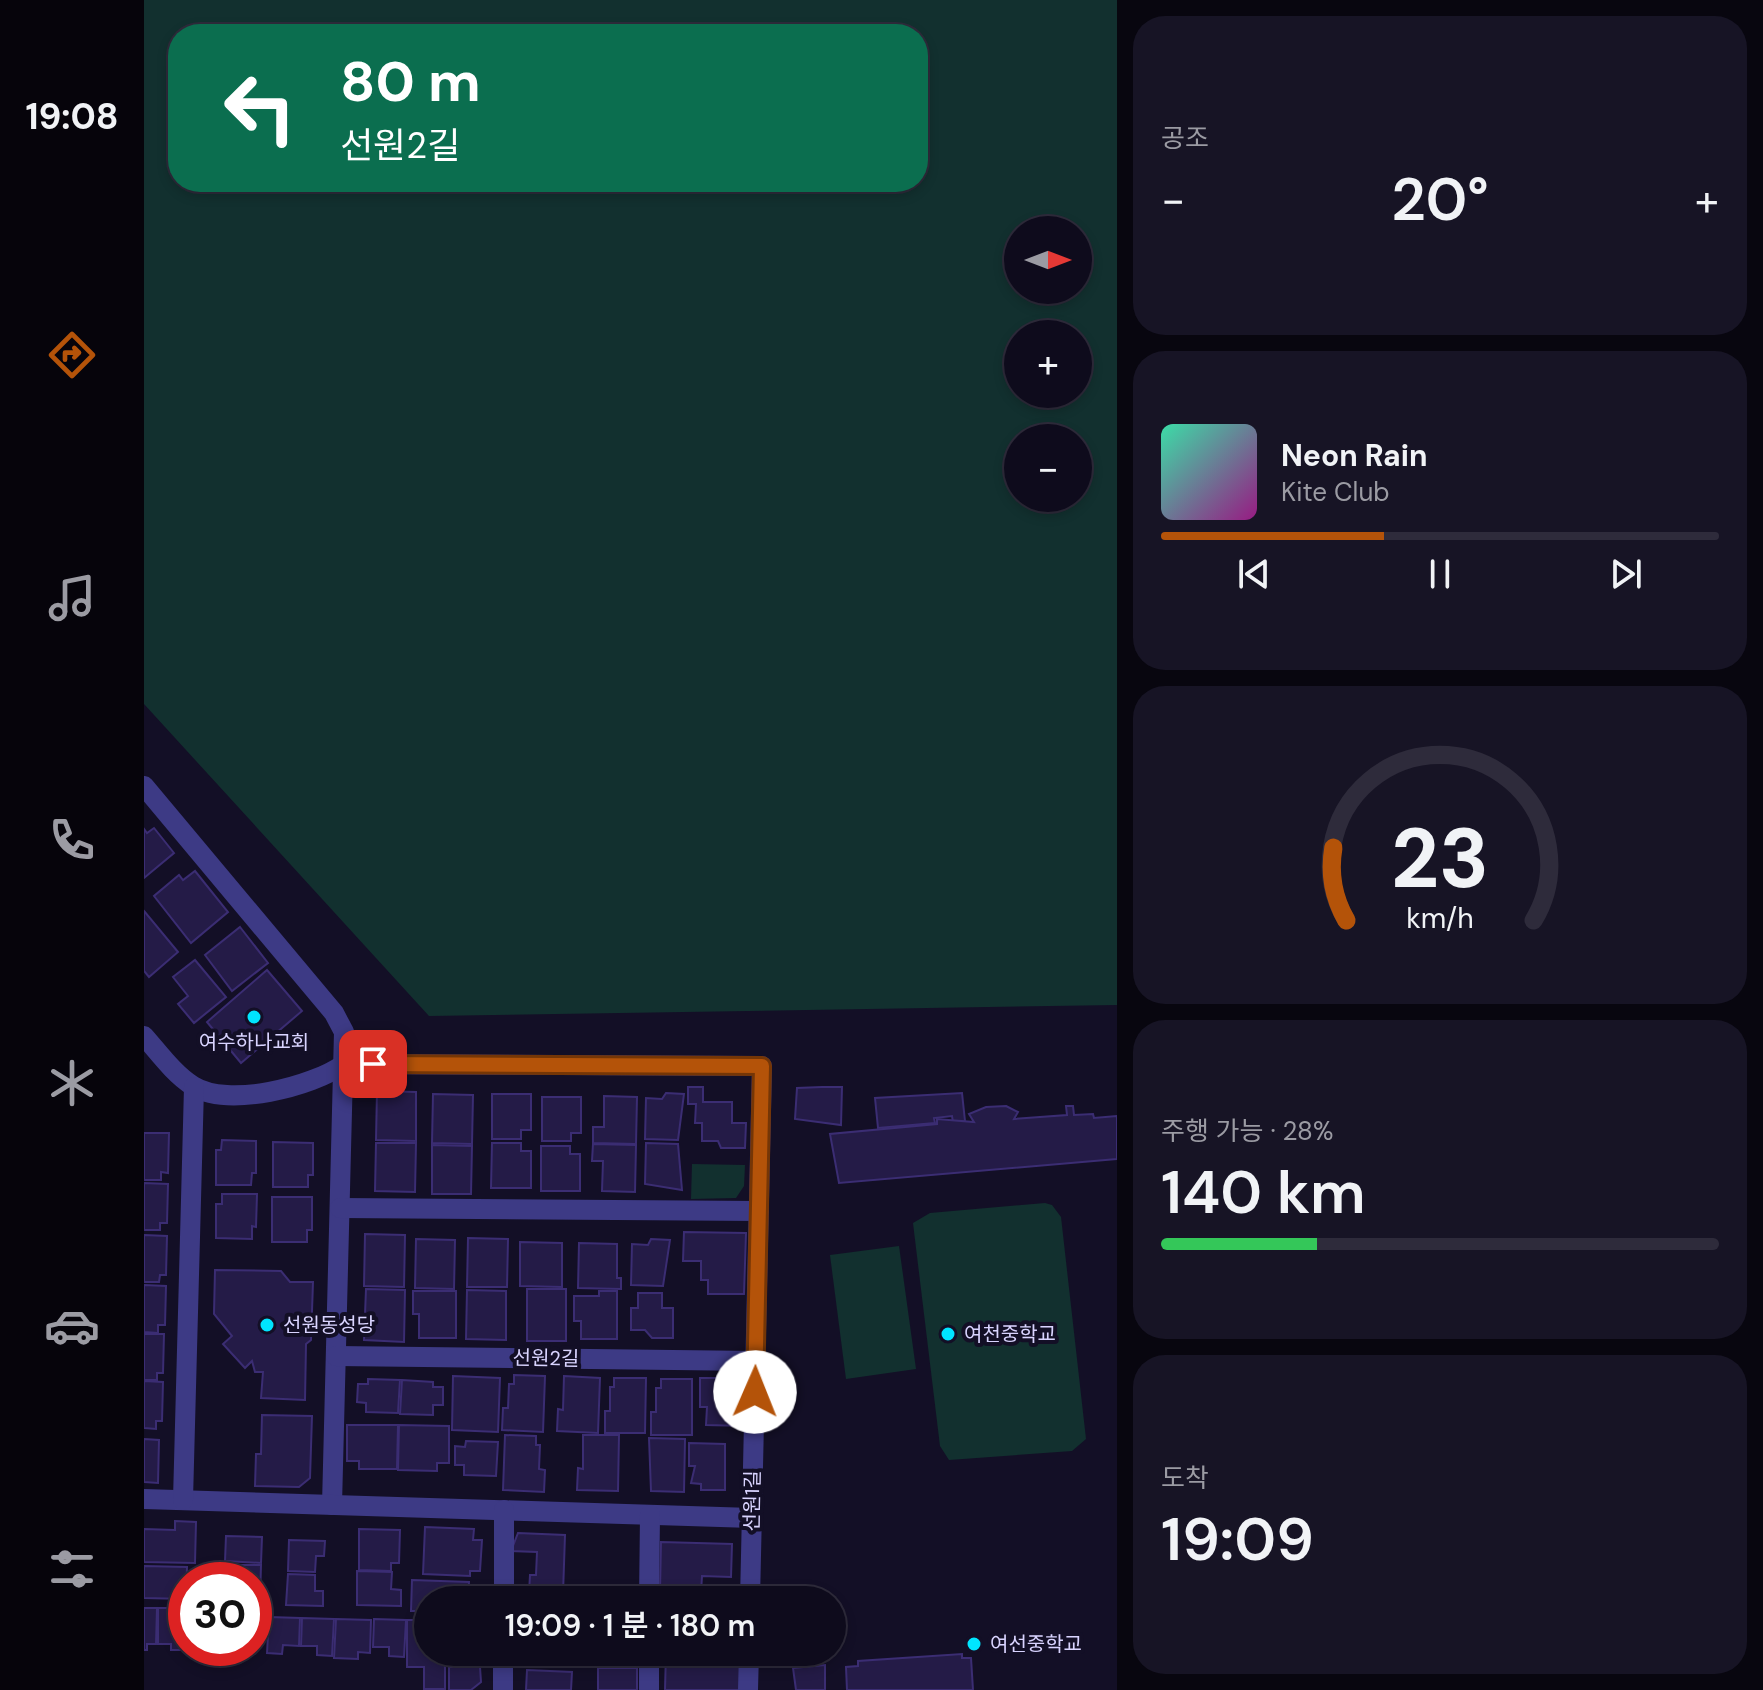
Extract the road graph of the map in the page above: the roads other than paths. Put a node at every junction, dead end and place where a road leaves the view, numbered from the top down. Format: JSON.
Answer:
{"nodes":[{"id":1,"x":146,"y":793,"type":"edge"},
{"id":2,"x":144,"y":1036,"type":"edge"},
{"id":3,"x":344,"y":1064,"type":"junction"},
{"id":4,"x":194,"y":1087,"type":"junction"},
{"id":5,"x":340,"y":1208,"type":"junction"},
{"id":6,"x":759,"y":1211,"type":"junction"},
{"id":7,"x":336,"y":1356,"type":"junction"},
{"id":8,"x":756,"y":1361,"type":"junction"},
{"id":9,"x":144,"y":1499,"type":"edge"},
{"id":10,"x":183,"y":1500,"type":"junction"},
{"id":11,"x":332,"y":1505,"type":"junction"},
{"id":12,"x":504,"y":1510,"type":"junction"},
{"id":13,"x":650,"y":1515,"type":"junction"},
{"id":14,"x":752,"y":1518,"type":"junction"},
{"id":15,"x":504,"y":1586,"type":"edge"},
{"id":16,"x":649,"y":1586,"type":"edge"},
{"id":17,"x":750,"y":1586,"type":"edge"},
{"id":18,"x":503,"y":1666,"type":"edge"},
{"id":19,"x":649,"y":1666,"type":"edge"},
{"id":20,"x":749,"y":1666,"type":"edge"},
{"id":21,"x":503,"y":1690,"type":"edge"},
{"id":22,"x":649,"y":1690,"type":"edge"},
{"id":23,"x":748,"y":1690,"type":"edge"}],
"edges":[{"from":1,"to":3,"type":"street"},
{"from":2,"to":4,"type":"street"},
{"from":3,"to":4,"type":"street"},
{"from":3,"to":5,"type":"street"},
{"from":3,"to":6,"type":"street","name":"선원1길"},
{"from":4,"to":10,"type":"street"},
{"from":5,"to":6,"type":"street"},
{"from":5,"to":7,"type":"street"},
{"from":6,"to":8,"type":"street","name":"선원1길"},
{"from":7,"to":8,"type":"street","name":"선원2길"},
{"from":7,"to":11,"type":"street"},
{"from":8,"to":14,"type":"street","name":"선원1길"},
{"from":9,"to":10,"type":"street"},
{"from":10,"to":11,"type":"street"},
{"from":11,"to":12,"type":"street"},
{"from":12,"to":13,"type":"street"},
{"from":12,"to":15,"type":"street"},
{"from":13,"to":14,"type":"street"},
{"from":13,"to":16,"type":"street"},
{"from":14,"to":17,"type":"street","name":"선원1길"},
{"from":18,"to":21,"type":"street"},
{"from":19,"to":22,"type":"street"},
{"from":20,"to":23,"type":"street"}]}
